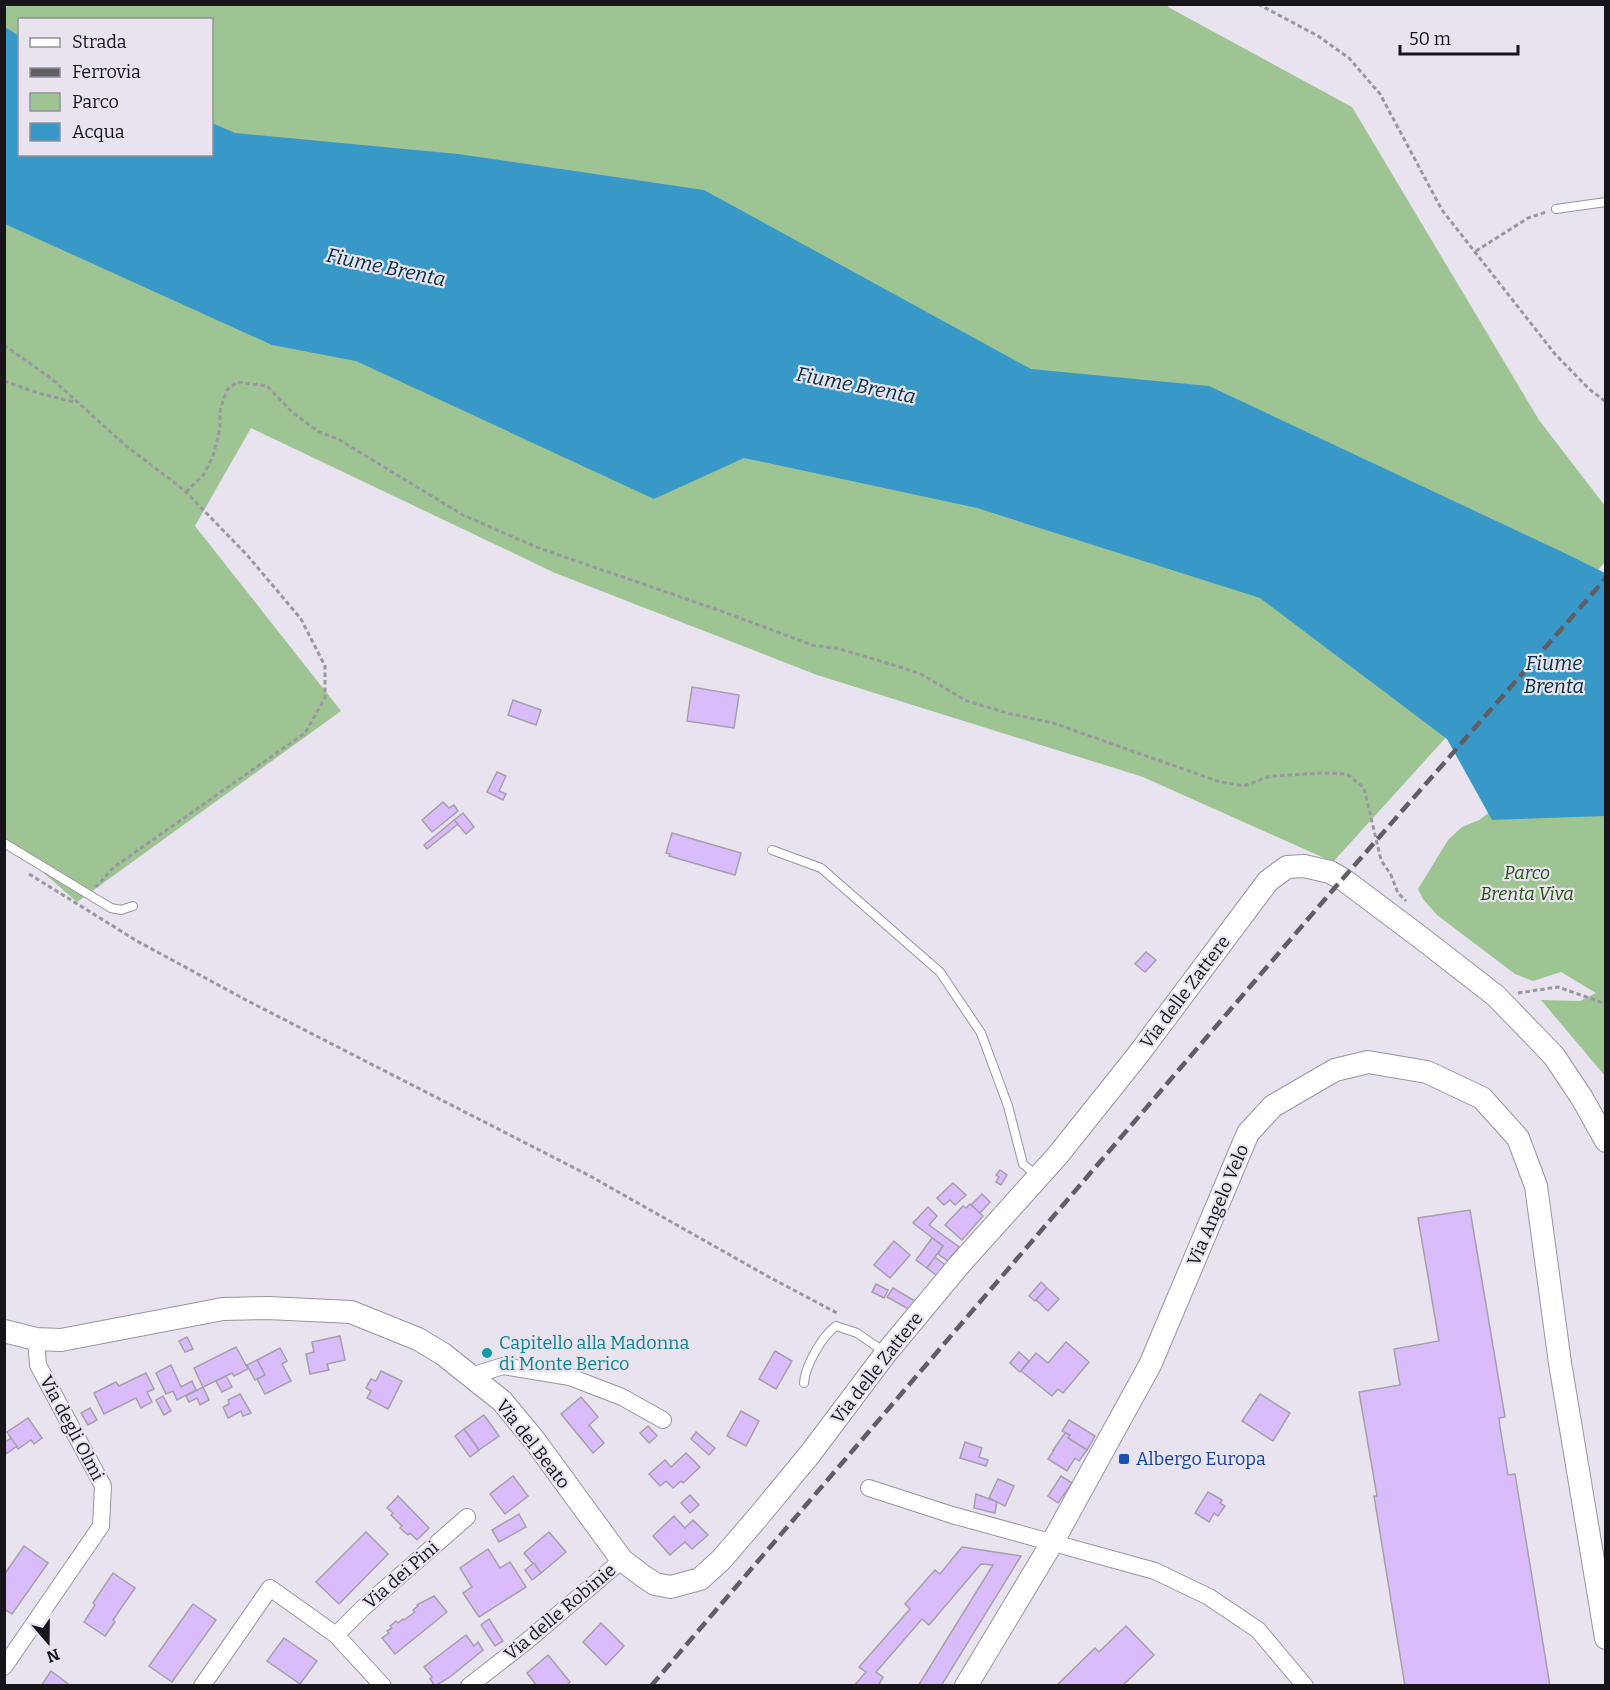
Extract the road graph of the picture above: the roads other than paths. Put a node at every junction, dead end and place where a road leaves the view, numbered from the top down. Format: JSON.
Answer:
{"nodes":[{"id":1,"x":1605,"y":202,"type":"edge"},
{"id":2,"x":1556,"y":209,"type":"road end"},
{"id":3,"x":4,"y":843,"type":"edge"},
{"id":4,"x":772,"y":850,"type":"dead end"},
{"id":5,"x":133,"y":906,"type":"dead end"},
{"id":6,"x":1605,"y":1142,"type":"edge"},
{"id":7,"x":1038,"y":1178,"type":"junction"},
{"id":8,"x":4,"y":1331,"type":"edge"},
{"id":9,"x":36,"y":1340,"type":"junction"},
{"id":10,"x":886,"y":1353,"type":"junction"},
{"id":11,"x":471,"y":1376,"type":"junction"},
{"id":12,"x":804,"y":1383,"type":"dead end"},
{"id":13,"x":663,"y":1420,"type":"dead end"},
{"id":14,"x":810,"y":1454,"type":"joint"},
{"id":15,"x":869,"y":1488,"type":"dead end"},
{"id":16,"x":467,"y":1517,"type":"dead end"},
{"id":17,"x":1052,"y":1543,"type":"junction"},
{"id":18,"x":622,"y":1560,"type":"junction"},
{"id":19,"x":336,"y":1635,"type":"junction"},
{"id":20,"x":1605,"y":1638,"type":"edge"},
{"id":21,"x":4,"y":1667,"type":"edge"},
{"id":22,"x":202,"y":1686,"type":"edge"},
{"id":23,"x":383,"y":1686,"type":"edge"},
{"id":24,"x":469,"y":1686,"type":"edge"},
{"id":25,"x":966,"y":1686,"type":"edge"},
{"id":26,"x":1305,"y":1686,"type":"edge"}],
"edges":[{"from":1,"to":2,"type":"lane"},
{"from":3,"to":5,"type":"lane"},
{"from":4,"to":7,"type":"lane"},
{"from":6,"to":7,"type":"street","name":"Via delle Zattere"},
{"from":7,"to":10,"type":"street","name":"Via delle Zattere"},
{"from":8,"to":9,"type":"street","name":"Via del Beato"},
{"from":9,"to":11,"type":"street","name":"Via del Beato"},
{"from":9,"to":21,"type":"street","name":"Via degli Olmi"},
{"from":10,"to":12,"type":"lane"},
{"from":10,"to":14,"type":"street","name":"Via delle Zattere"},
{"from":11,"to":13,"type":"street"},
{"from":11,"to":18,"type":"street","name":"Via del Beato"},
{"from":14,"to":18,"type":"street","name":"Via del Beato"},
{"from":15,"to":17,"type":"street"},
{"from":16,"to":19,"type":"street","name":"Via dei Pini"},
{"from":17,"to":20,"type":"street","name":"Via Angelo Velo"},
{"from":17,"to":25,"type":"street","name":"Via Angelo Velo"},
{"from":17,"to":26,"type":"street"},
{"from":18,"to":24,"type":"street","name":"Via delle Robinie"},
{"from":19,"to":22,"type":"street"},
{"from":19,"to":23,"type":"street"}]}
